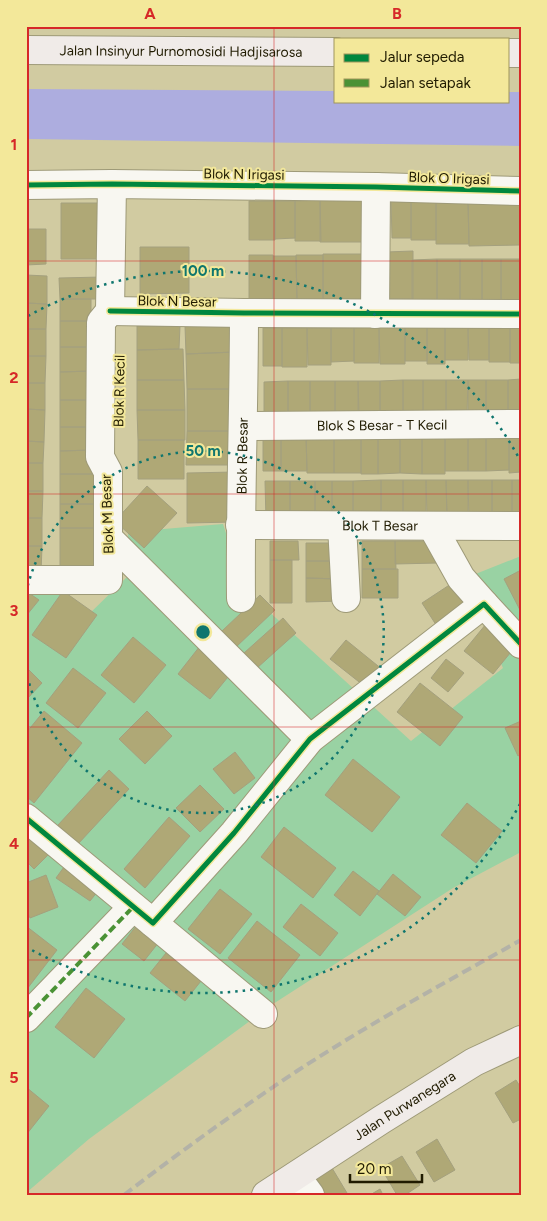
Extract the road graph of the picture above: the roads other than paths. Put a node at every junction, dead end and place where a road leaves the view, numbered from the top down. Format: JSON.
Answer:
{"nodes":[{"id":1,"x":26,"y":50,"type":"edge"},
{"id":2,"x":334,"y":52,"type":"edge"},
{"id":3,"x":112,"y":184,"type":"junction"},
{"id":4,"x":26,"y":185,"type":"edge"},
{"id":5,"x":376,"y":187,"type":"junction"},
{"id":6,"x":521,"y":191,"type":"edge"},
{"id":7,"x":110,"y":310,"type":"junction"},
{"id":8,"x":244,"y":313,"type":"junction"},
{"id":9,"x":375,"y":314,"type":"junction"},
{"id":10,"x":521,"y":314,"type":"edge"},
{"id":11,"x":521,"y":424,"type":"edge"},
{"id":12,"x":243,"y":426,"type":"junction"},
{"id":13,"x":108,"y":472,"type":"joint"},
{"id":14,"x":240,"y":525,"type":"junction"},
{"id":15,"x":342,"y":526,"type":"junction"},
{"id":16,"x":432,"y":526,"type":"junction"},
{"id":17,"x":521,"y":526,"type":"edge"},
{"id":18,"x":108,"y":538,"type":"junction"},
{"id":19,"x":26,"y":580,"type":"edge"},
{"id":20,"x":241,"y":598,"type":"dead end"},
{"id":21,"x":346,"y":598,"type":"dead end"},
{"id":22,"x":484,"y":604,"type":"junction"},
{"id":23,"x":521,"y":644,"type":"edge"},
{"id":24,"x":310,"y":739,"type":"junction"},
{"id":25,"x":26,"y":818,"type":"edge"},
{"id":26,"x":143,"y":915,"type":"junction"},
{"id":27,"x":263,"y":1014,"type":"dead end"},
{"id":28,"x":26,"y":1018,"type":"edge"},
{"id":29,"x":521,"y":1040,"type":"edge"},
{"id":30,"x":303,"y":1185,"type":"edge"},
{"id":31,"x":266,"y":1195,"type":"edge"}],
"edges":[{"from":1,"to":2,"type":"street","name":"Jalan Insinyur Purnomosidi Hadjisarosa"},
{"from":3,"to":4,"type":"street","name":"Blok N Irigasi"},
{"from":3,"to":5,"type":"street","name":"Blok N Irigasi"},
{"from":3,"to":7,"type":"street"},
{"from":5,"to":6,"type":"street","name":"Blok O Irigasi"},
{"from":5,"to":9,"type":"street"},
{"from":7,"to":8,"type":"street","name":"Blok N Besar"},
{"from":7,"to":13,"type":"street","name":"Blok R Kecil"},
{"from":8,"to":9,"type":"street","name":"Blok N Besar"},
{"from":8,"to":12,"type":"street","name":"Blok R Besar"},
{"from":9,"to":10,"type":"street","name":"Blok N Besar"},
{"from":11,"to":12,"type":"street","name":"Blok S Besar - T Kecil"},
{"from":12,"to":14,"type":"street","name":"Blok R Besar"},
{"from":13,"to":18,"type":"street","name":"Blok M Besar"},
{"from":14,"to":15,"type":"street","name":"Blok T Besar"},
{"from":14,"to":20,"type":"street","name":"Blok R Besar"},
{"from":15,"to":16,"type":"street","name":"Blok T Besar"},
{"from":15,"to":21,"type":"street"},
{"from":16,"to":17,"type":"street","name":"Blok T Besar"},
{"from":16,"to":22,"type":"street"},
{"from":18,"to":19,"type":"street","name":"Blok M Besar"},
{"from":18,"to":24,"type":"street"},
{"from":22,"to":23,"type":"street"},
{"from":22,"to":24,"type":"street"},
{"from":24,"to":26,"type":"street"},
{"from":25,"to":26,"type":"street"},
{"from":26,"to":27,"type":"street"},
{"from":26,"to":28,"type":"street"},
{"from":29,"to":30,"type":"street","name":"Jalan Purwanegara"},
{"from":30,"to":31,"type":"street","name":"Jalan Purwanegara"}]}
